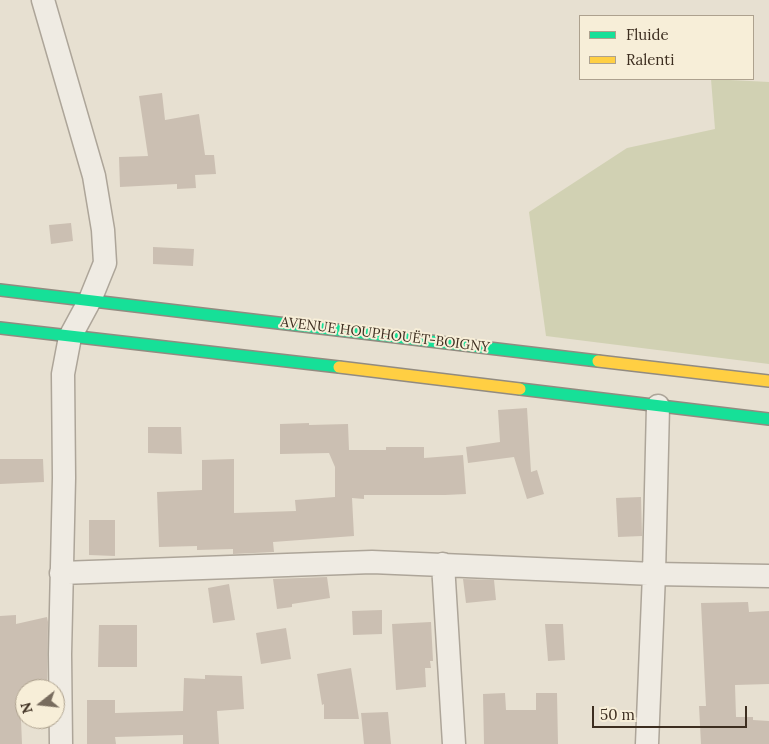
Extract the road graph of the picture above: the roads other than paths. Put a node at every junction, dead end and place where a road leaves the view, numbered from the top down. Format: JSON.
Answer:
{"nodes":[{"id":1,"x":43,"y":0,"type":"edge"},
{"id":2,"x":0,"y":290,"type":"edge"},
{"id":3,"x":90,"y":300,"type":"junction"},
{"id":4,"x":0,"y":328,"type":"edge"},
{"id":5,"x":70,"y":337,"type":"junction"},
{"id":6,"x":769,"y":381,"type":"edge"},
{"id":7,"x":658,"y":406,"type":"junction"},
{"id":8,"x":769,"y":419,"type":"edge"},
{"id":9,"x":442,"y":564,"type":"junction"},
{"id":10,"x":61,"y":573,"type":"junction"},
{"id":11,"x":654,"y":574,"type":"junction"},
{"id":12,"x":769,"y":576,"type":"edge"},
{"id":13,"x":60,"y":744,"type":"edge"},
{"id":14,"x":454,"y":744,"type":"edge"},
{"id":15,"x":647,"y":744,"type":"edge"}],
"edges":[{"from":1,"to":3,"type":"street"},
{"from":2,"to":3,"type":"highway","name":"AVENUE HOUPHOUËT-BOIGNY"},
{"from":3,"to":5,"type":"street"},
{"from":3,"to":6,"type":"highway","name":"AVENUE HOUPHOUËT-BOIGNY"},
{"from":4,"to":5,"type":"highway"},
{"from":5,"to":7,"type":"highway"},
{"from":5,"to":10,"type":"street"},
{"from":7,"to":8,"type":"highway"},
{"from":7,"to":11,"type":"street"},
{"from":9,"to":10,"type":"street"},
{"from":9,"to":11,"type":"street"},
{"from":9,"to":14,"type":"street"},
{"from":10,"to":13,"type":"street"},
{"from":11,"to":12,"type":"street"},
{"from":11,"to":15,"type":"street"}]}
